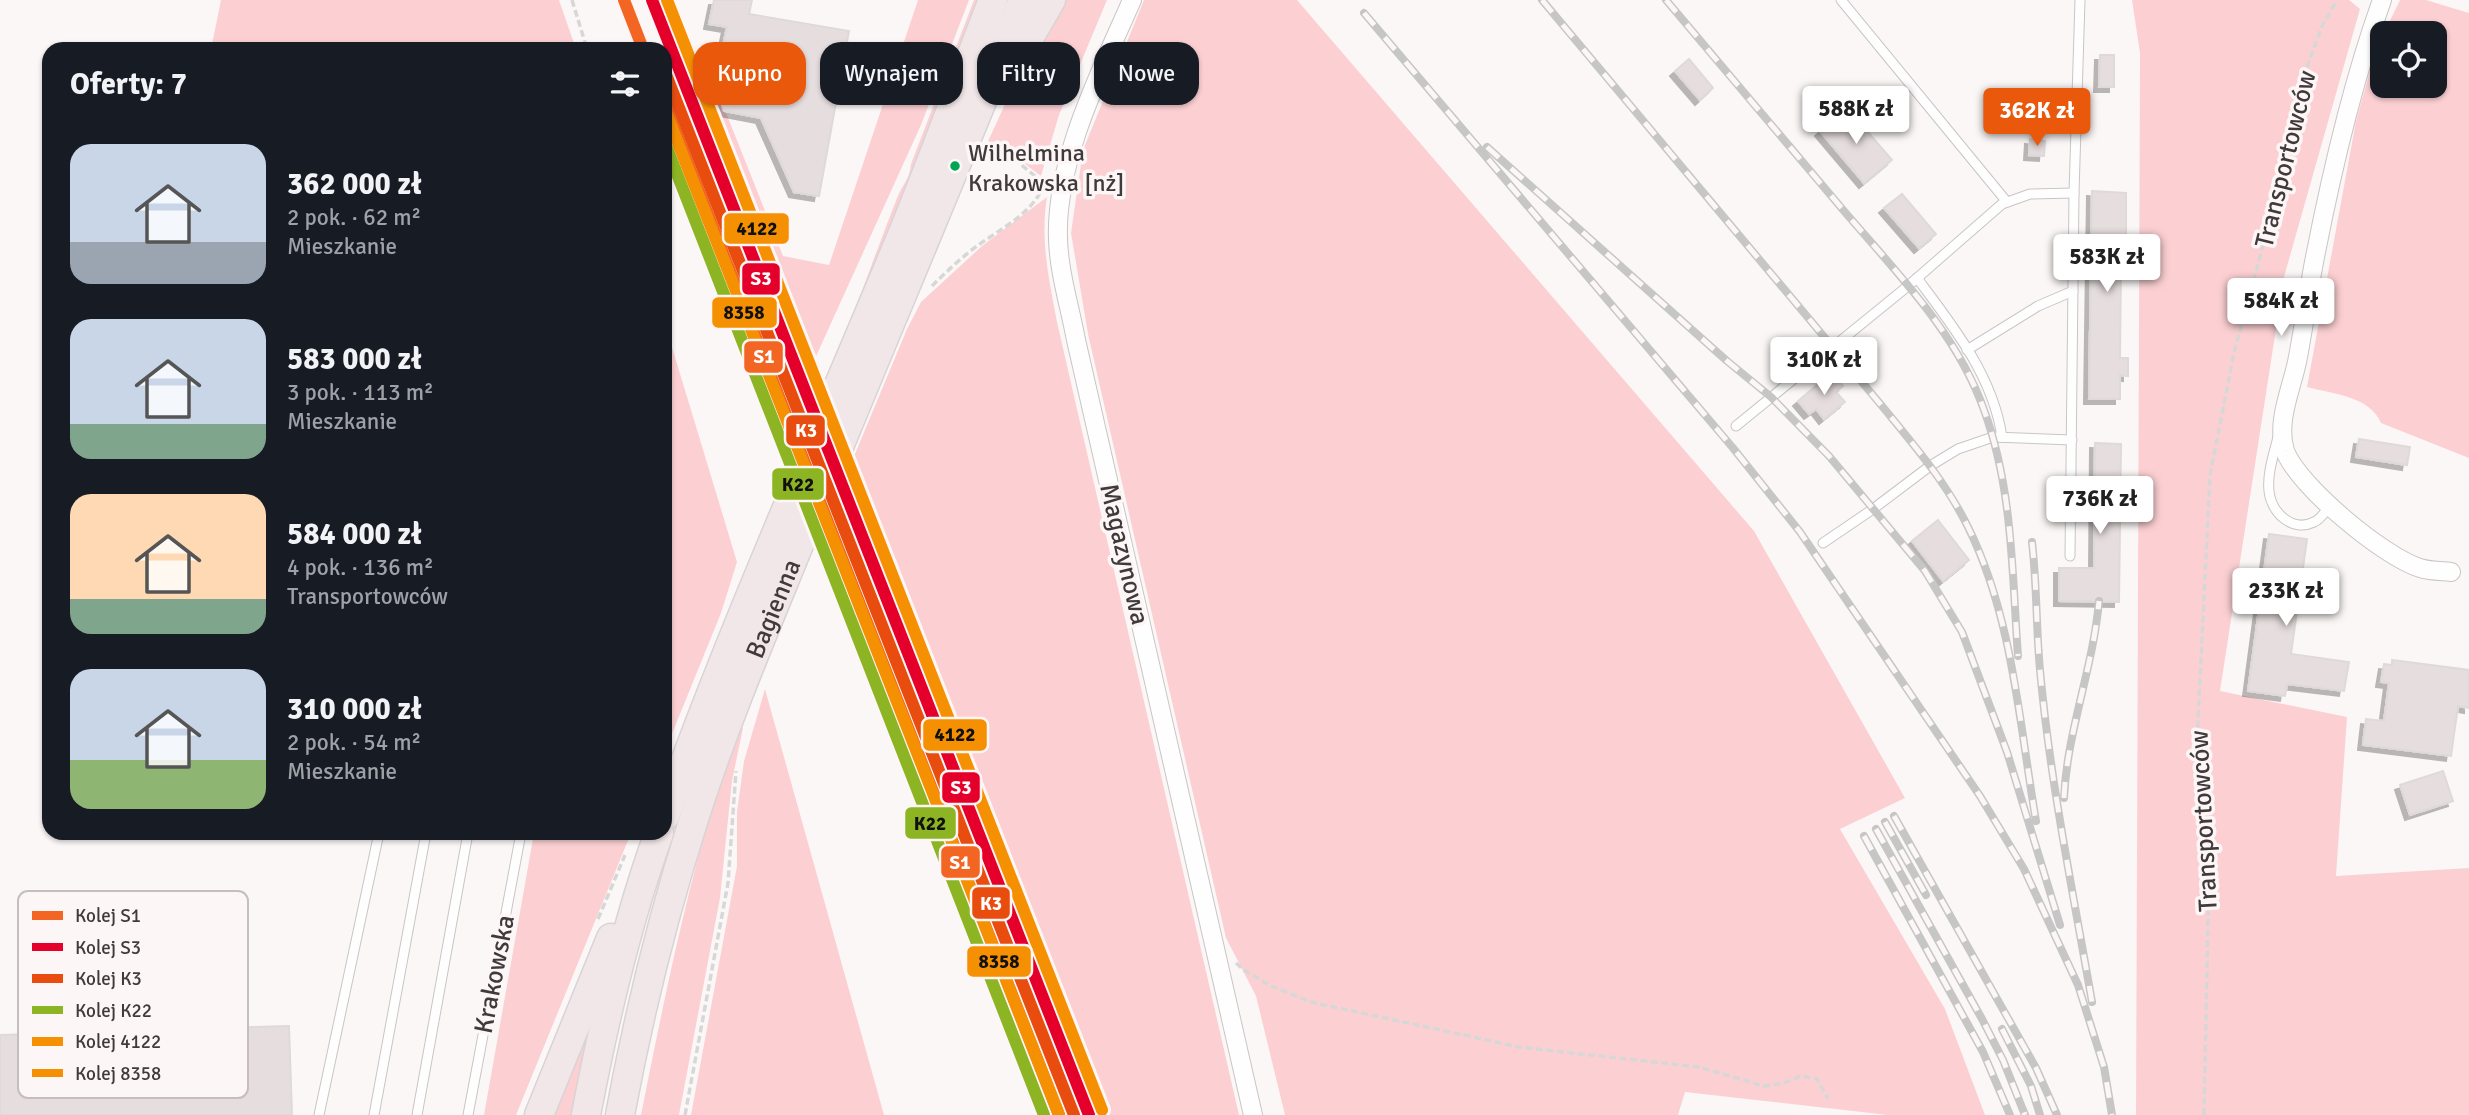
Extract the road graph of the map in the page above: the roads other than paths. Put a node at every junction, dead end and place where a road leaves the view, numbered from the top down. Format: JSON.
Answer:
{"nodes":[{"id":1,"x":993,"y":0,"type":"edge"},
{"id":2,"x":1023,"y":0,"type":"edge"},
{"id":3,"x":1051,"y":0,"type":"edge"},
{"id":4,"x":1132,"y":0,"type":"edge"},
{"id":5,"x":1841,"y":0,"type":"edge"},
{"id":6,"x":2081,"y":0,"type":"edge"},
{"id":7,"x":2382,"y":0,"type":"edge"},
{"id":8,"x":1006,"y":42,"type":"edge"},
{"id":9,"x":1027,"y":42,"type":"edge"},
{"id":10,"x":980,"y":105,"type":"edge"},
{"id":11,"x":2074,"y":193,"type":"junction"},
{"id":12,"x":2007,"y":202,"type":"junction"},
{"id":13,"x":1917,"y":278,"type":"junction"},
{"id":14,"x":2073,"y":291,"type":"junction"},
{"id":15,"x":1967,"y":350,"type":"junction"},
{"id":16,"x":856,"y":374,"type":"junction"},
{"id":17,"x":2282,"y":422,"type":"junction"},
{"id":18,"x":1736,"y":426,"type":"dead end"},
{"id":19,"x":2002,"y":437,"type":"junction"},
{"id":20,"x":2072,"y":440,"type":"junction"},
{"id":21,"x":2329,"y":508,"type":"junction"},
{"id":22,"x":1823,"y":543,"type":"dead end"},
{"id":23,"x":2070,"y":556,"type":"dead end"},
{"id":24,"x":2451,"y":572,"type":"dead end"},
{"id":25,"x":672,"y":798,"type":"edge"},
{"id":26,"x":378,"y":840,"type":"edge"},
{"id":27,"x":425,"y":840,"type":"edge"},
{"id":28,"x":467,"y":840,"type":"edge"},
{"id":29,"x":520,"y":840,"type":"edge"},
{"id":30,"x":657,"y":840,"type":"edge"},
{"id":31,"x":640,"y":888,"type":"junction"},
{"id":32,"x":628,"y":1072,"type":"junction"},
{"id":33,"x":319,"y":1115,"type":"edge"},
{"id":34,"x":374,"y":1115,"type":"edge"},
{"id":35,"x":417,"y":1115,"type":"edge"},
{"id":36,"x":468,"y":1115,"type":"edge"},
{"id":37,"x":539,"y":1115,"type":"edge"},
{"id":38,"x":586,"y":1115,"type":"edge"},
{"id":39,"x":620,"y":1115,"type":"edge"},
{"id":40,"x":626,"y":1115,"type":"edge"},
{"id":41,"x":1253,"y":1115,"type":"edge"}],
"edges":[{"from":1,"to":16,"type":"main road","name":"Bagienna"},
{"from":2,"to":8,"type":"main road","name":"Bagienna"},
{"from":3,"to":9,"type":"main road"},
{"from":4,"to":41,"type":"street","name":"Magazynowa"},
{"from":5,"to":12,"type":"lane"},
{"from":6,"to":11,"type":"lane"},
{"from":7,"to":17,"type":"street","name":"Transportowców"},
{"from":10,"to":16,"type":"main road","name":"Bagienna"},
{"from":11,"to":12,"type":"lane"},
{"from":11,"to":14,"type":"lane"},
{"from":12,"to":13,"type":"lane"},
{"from":13,"to":15,"type":"lane"},
{"from":13,"to":18,"type":"lane"},
{"from":14,"to":15,"type":"lane"},
{"from":14,"to":20,"type":"lane"},
{"from":15,"to":19,"type":"lane"},
{"from":16,"to":25,"type":"main road","name":"Bagienna"},
{"from":16,"to":32,"type":"main road","name":"Bagienna"},
{"from":17,"to":21,"type":"street","name":"Transportowców"},
{"from":17,"to":21,"type":"lane"},
{"from":19,"to":20,"type":"lane"},
{"from":19,"to":22,"type":"lane"},
{"from":20,"to":23,"type":"lane"},
{"from":21,"to":24,"type":"street","name":"Transportowców"},
{"from":26,"to":33,"type":"lane"},
{"from":27,"to":34,"type":"lane"},
{"from":28,"to":35,"type":"lane"},
{"from":29,"to":36,"type":"lane","name":"Krakowska"},
{"from":30,"to":31,"type":"main road"},
{"from":31,"to":37,"type":"main road"},
{"from":31,"to":38,"type":"main road"},
{"from":32,"to":39,"type":"main road","name":"Bagienna"},
{"from":32,"to":40,"type":"main road"}]}
